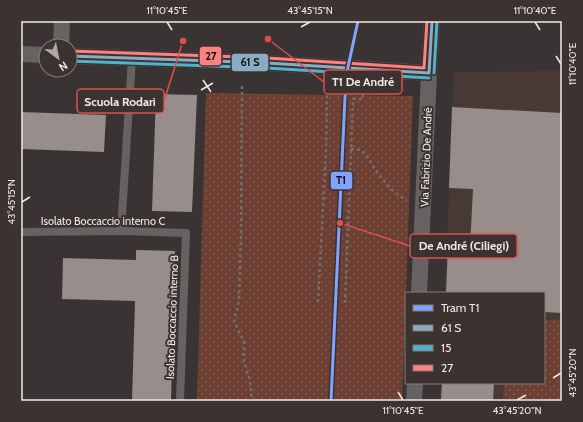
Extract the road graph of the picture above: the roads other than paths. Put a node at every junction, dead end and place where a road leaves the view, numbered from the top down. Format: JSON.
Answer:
{"nodes":[{"id":1,"x":62,"y":21,"type":"edge"},
{"id":2,"x":432,"y":21,"type":"edge"},
{"id":3,"x":61,"y":38,"type":"edge"},
{"id":4,"x":21,"y":54,"type":"edge"},
{"id":5,"x":38,"y":55,"type":"edge"},
{"id":6,"x":78,"y":56,"type":"edge"},
{"id":7,"x":132,"y":58,"type":"junction"},
{"id":8,"x":429,"y":73,"type":"junction"},
{"id":9,"x":121,"y":231,"type":"junction"},
{"id":10,"x":21,"y":232,"type":"edge"},
{"id":11,"x":186,"y":233,"type":"joint"},
{"id":12,"x":419,"y":292,"type":"edge"},
{"id":13,"x":415,"y":384,"type":"edge"},
{"id":14,"x":180,"y":401,"type":"edge"},
{"id":15,"x":414,"y":401,"type":"edge"}],
"edges":[{"from":1,"to":3,"type":"street"},
{"from":2,"to":8,"type":"street","name":"Via Fabrizio De André"},
{"from":4,"to":5,"type":"street"},
{"from":6,"to":7,"type":"street"},
{"from":7,"to":8,"type":"street"},
{"from":7,"to":9,"type":"lane"},
{"from":8,"to":12,"type":"street","name":"Via Fabrizio De André"},
{"from":9,"to":10,"type":"lane","name":"Isolato Boccaccio interno C"},
{"from":9,"to":11,"type":"lane","name":"Isolato Boccaccio interno C"},
{"from":11,"to":14,"type":"lane","name":"Isolato Boccaccio interno B"},
{"from":13,"to":15,"type":"street"}]}
